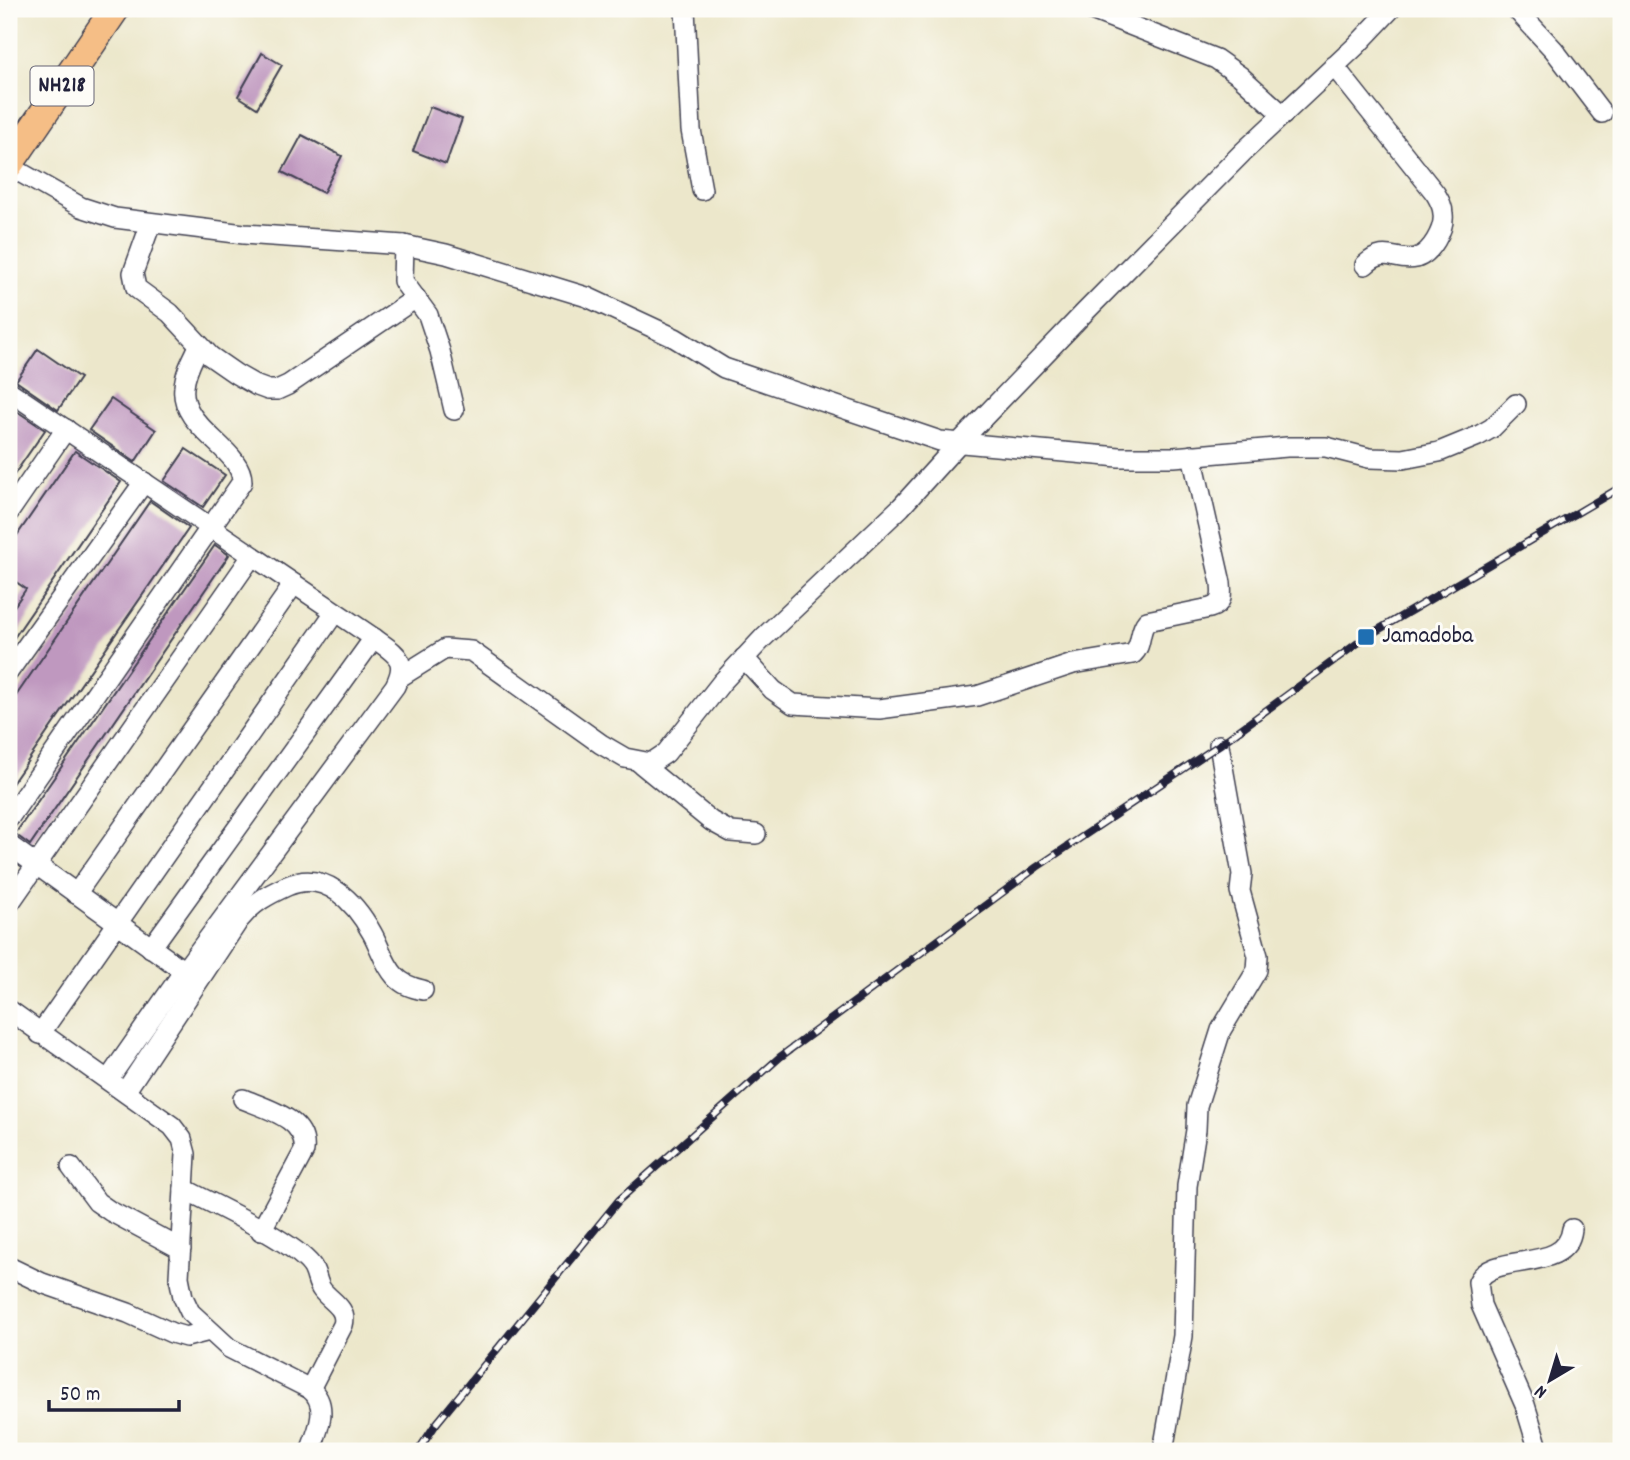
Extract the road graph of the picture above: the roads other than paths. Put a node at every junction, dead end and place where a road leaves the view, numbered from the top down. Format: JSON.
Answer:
{"nodes":[{"id":1,"x":115,"y":9,"type":"edge"},
{"id":2,"x":685,"y":9,"type":"edge"},
{"id":3,"x":1089,"y":9,"type":"edge"},
{"id":4,"x":1391,"y":9,"type":"edge"},
{"id":5,"x":1516,"y":9,"type":"edge"},
{"id":6,"x":1334,"y":66,"type":"junction"},
{"id":7,"x":1602,"y":113,"type":"dead end"},
{"id":8,"x":1283,"y":115,"type":"junction"},
{"id":9,"x":9,"y":165,"type":"edge"},
{"id":10,"x":702,"y":190,"type":"dead end"},
{"id":11,"x":151,"y":223,"type":"junction"},
{"id":12,"x":404,"y":245,"type":"junction"},
{"id":13,"x":1365,"y":265,"type":"dead end"},
{"id":14,"x":416,"y":298,"type":"junction"},
{"id":15,"x":199,"y":346,"type":"junction"},
{"id":16,"x":9,"y":391,"type":"edge"},
{"id":17,"x":1516,"y":404,"type":"dead end"},
{"id":18,"x":454,"y":410,"type":"dead end"},
{"id":19,"x":66,"y":429,"type":"junction"},
{"id":20,"x":958,"y":444,"type":"junction"},
{"id":21,"x":1192,"y":455,"type":"junction"},
{"id":22,"x":144,"y":482,"type":"junction"},
{"id":23,"x":9,"y":512,"type":"edge"},
{"id":24,"x":212,"y":527,"type":"junction"},
{"id":25,"x":252,"y":556,"type":"junction"},
{"id":26,"x":294,"y":584,"type":"junction"},
{"id":27,"x":335,"y":612,"type":"junction"},
{"id":28,"x":374,"y":638,"type":"junction"},
{"id":29,"x":744,"y":658,"type":"junction"},
{"id":30,"x":9,"y":671,"type":"edge"},
{"id":31,"x":400,"y":677,"type":"junction"},
{"id":32,"x":1219,"y":746,"type":"dead end"},
{"id":33,"x":640,"y":762,"type":"junction"},
{"id":34,"x":9,"y":818,"type":"edge"},
{"id":35,"x":756,"y":834,"type":"dead end"},
{"id":36,"x":9,"y":845,"type":"edge"},
{"id":37,"x":36,"y":865,"type":"junction"},
{"id":38,"x":76,"y":894,"type":"junction"},
{"id":39,"x":9,"y":904,"type":"edge"},
{"id":40,"x":117,"y":923,"type":"junction"},
{"id":41,"x":150,"y":948,"type":"junction"},
{"id":42,"x":184,"y":971,"type":"junction"},
{"id":43,"x":423,"y":990,"type":"dead end"},
{"id":44,"x":9,"y":1010,"type":"edge"},
{"id":45,"x":40,"y":1034,"type":"junction"},
{"id":46,"x":108,"y":1080,"type":"junction"},
{"id":47,"x":125,"y":1093,"type":"junction"},
{"id":48,"x":243,"y":1099,"type":"dead end"},
{"id":49,"x":71,"y":1167,"type":"dead end"},
{"id":50,"x":184,"y":1188,"type":"junction"},
{"id":51,"x":1572,"y":1229,"type":"dead end"},
{"id":52,"x":261,"y":1231,"type":"junction"},
{"id":53,"x":181,"y":1249,"type":"junction"},
{"id":54,"x":9,"y":1267,"type":"edge"},
{"id":55,"x":209,"y":1331,"type":"junction"},
{"id":56,"x":310,"y":1389,"type":"junction"},
{"id":57,"x":310,"y":1451,"type":"edge"},
{"id":58,"x":1163,"y":1451,"type":"edge"},
{"id":59,"x":1539,"y":1451,"type":"edge"}],
"edges":[{"from":1,"to":9,"type":"highway","number":"NH218"},
{"from":2,"to":10,"type":"street"},
{"from":3,"to":8,"type":"street"},
{"from":4,"to":6,"type":"street"},
{"from":5,"to":7,"type":"street"},
{"from":6,"to":8,"type":"street"},
{"from":6,"to":13,"type":"street"},
{"from":8,"to":20,"type":"street"},
{"from":9,"to":11,"type":"street"},
{"from":11,"to":12,"type":"street"},
{"from":11,"to":15,"type":"street"},
{"from":12,"to":14,"type":"street"},
{"from":12,"to":20,"type":"street"},
{"from":14,"to":15,"type":"street"},
{"from":14,"to":18,"type":"street"},
{"from":15,"to":24,"type":"street"},
{"from":16,"to":19,"type":"street"},
{"from":17,"to":21,"type":"street"},
{"from":19,"to":22,"type":"street"},
{"from":19,"to":23,"type":"street"},
{"from":20,"to":21,"type":"street"},
{"from":20,"to":29,"type":"street"},
{"from":21,"to":29,"type":"street"},
{"from":22,"to":24,"type":"street"},
{"from":22,"to":30,"type":"street"},
{"from":24,"to":25,"type":"street"},
{"from":24,"to":34,"type":"street"},
{"from":25,"to":26,"type":"street"},
{"from":25,"to":37,"type":"street"},
{"from":26,"to":27,"type":"street"},
{"from":26,"to":38,"type":"street"},
{"from":27,"to":28,"type":"street"},
{"from":27,"to":40,"type":"street"},
{"from":28,"to":31,"type":"street"},
{"from":28,"to":41,"type":"street"},
{"from":29,"to":33,"type":"street"},
{"from":31,"to":33,"type":"street"},
{"from":31,"to":42,"type":"street"},
{"from":32,"to":58,"type":"street"},
{"from":33,"to":35,"type":"street"},
{"from":36,"to":37,"type":"street"},
{"from":37,"to":38,"type":"street"},
{"from":37,"to":39,"type":"street"},
{"from":38,"to":40,"type":"street"},
{"from":40,"to":41,"type":"street"},
{"from":40,"to":45,"type":"street"},
{"from":41,"to":42,"type":"street"},
{"from":42,"to":46,"type":"street"},
{"from":43,"to":47,"type":"street"},
{"from":44,"to":45,"type":"street"},
{"from":45,"to":46,"type":"street"},
{"from":46,"to":47,"type":"street"},
{"from":47,"to":50,"type":"street"},
{"from":48,"to":52,"type":"street"},
{"from":49,"to":53,"type":"street"},
{"from":50,"to":52,"type":"street"},
{"from":50,"to":53,"type":"street"},
{"from":51,"to":59,"type":"street"},
{"from":52,"to":56,"type":"street"},
{"from":53,"to":55,"type":"street"},
{"from":54,"to":55,"type":"street"},
{"from":55,"to":56,"type":"street"},
{"from":56,"to":57,"type":"street"}]}
